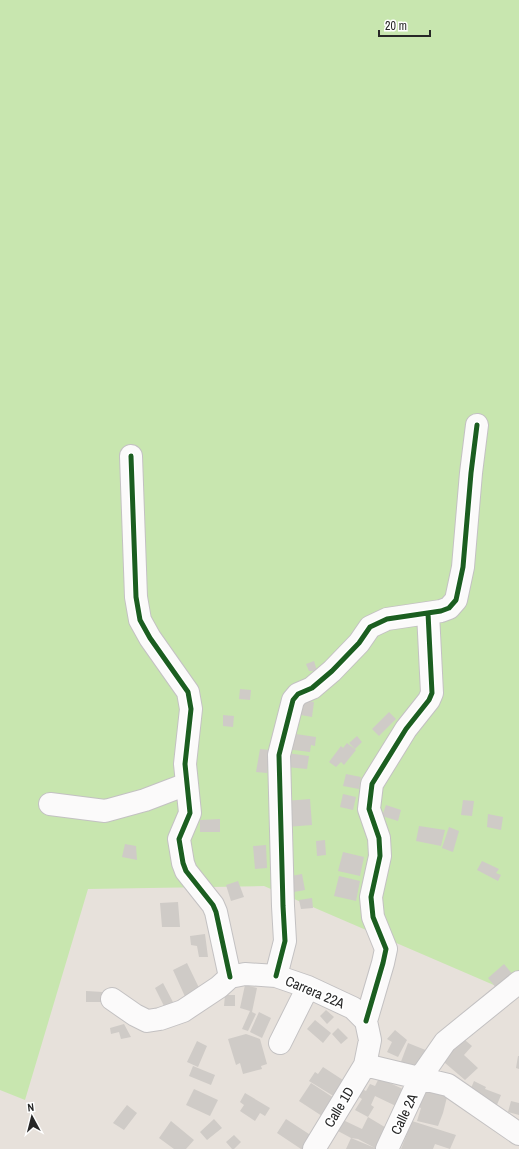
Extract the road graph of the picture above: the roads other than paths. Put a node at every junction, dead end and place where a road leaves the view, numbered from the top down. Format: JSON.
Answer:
{"nodes":[{"id":1,"x":477,"y":425,"type":"dead end"},
{"id":2,"x":131,"y":456,"type":"dead end"},
{"id":3,"x":428,"y":613,"type":"junction"},
{"id":4,"x":188,"y":784,"type":"junction"},
{"id":5,"x":50,"y":804,"type":"dead end"},
{"id":6,"x":276,"y":976,"type":"junction"},
{"id":7,"x":230,"y":977,"type":"junction"},
{"id":8,"x":519,"y":982,"type":"edge"},
{"id":9,"x":308,"y":987,"type":"junction"},
{"id":10,"x":112,"y":999,"type":"dead end"},
{"id":11,"x":366,"y":1021,"type":"junction"},
{"id":12,"x":280,"y":1043,"type":"dead end"},
{"id":13,"x":365,"y":1065,"type":"junction"},
{"id":14,"x":420,"y":1078,"type":"junction"},
{"id":15,"x":519,"y":1134,"type":"edge"},
{"id":16,"x":314,"y":1149,"type":"edge"},
{"id":17,"x":387,"y":1149,"type":"edge"}],
"edges":[{"from":1,"to":3,"type":"street"},
{"from":2,"to":4,"type":"street"},
{"from":3,"to":6,"type":"street"},
{"from":3,"to":11,"type":"street"},
{"from":4,"to":5,"type":"street"},
{"from":4,"to":7,"type":"street"},
{"from":6,"to":7,"type":"street","name":"Carrera 22A"},
{"from":6,"to":9,"type":"street","name":"Carrera 22A"},
{"from":7,"to":10,"type":"street"},
{"from":8,"to":14,"type":"street","name":"Calle 2A"},
{"from":9,"to":11,"type":"street","name":"Carrera 22A"},
{"from":9,"to":12,"type":"street"},
{"from":11,"to":13,"type":"street"},
{"from":13,"to":14,"type":"street"},
{"from":13,"to":16,"type":"street","name":"Calle 1D"},
{"from":14,"to":15,"type":"street"},
{"from":14,"to":17,"type":"street","name":"Calle 2A"}]}
